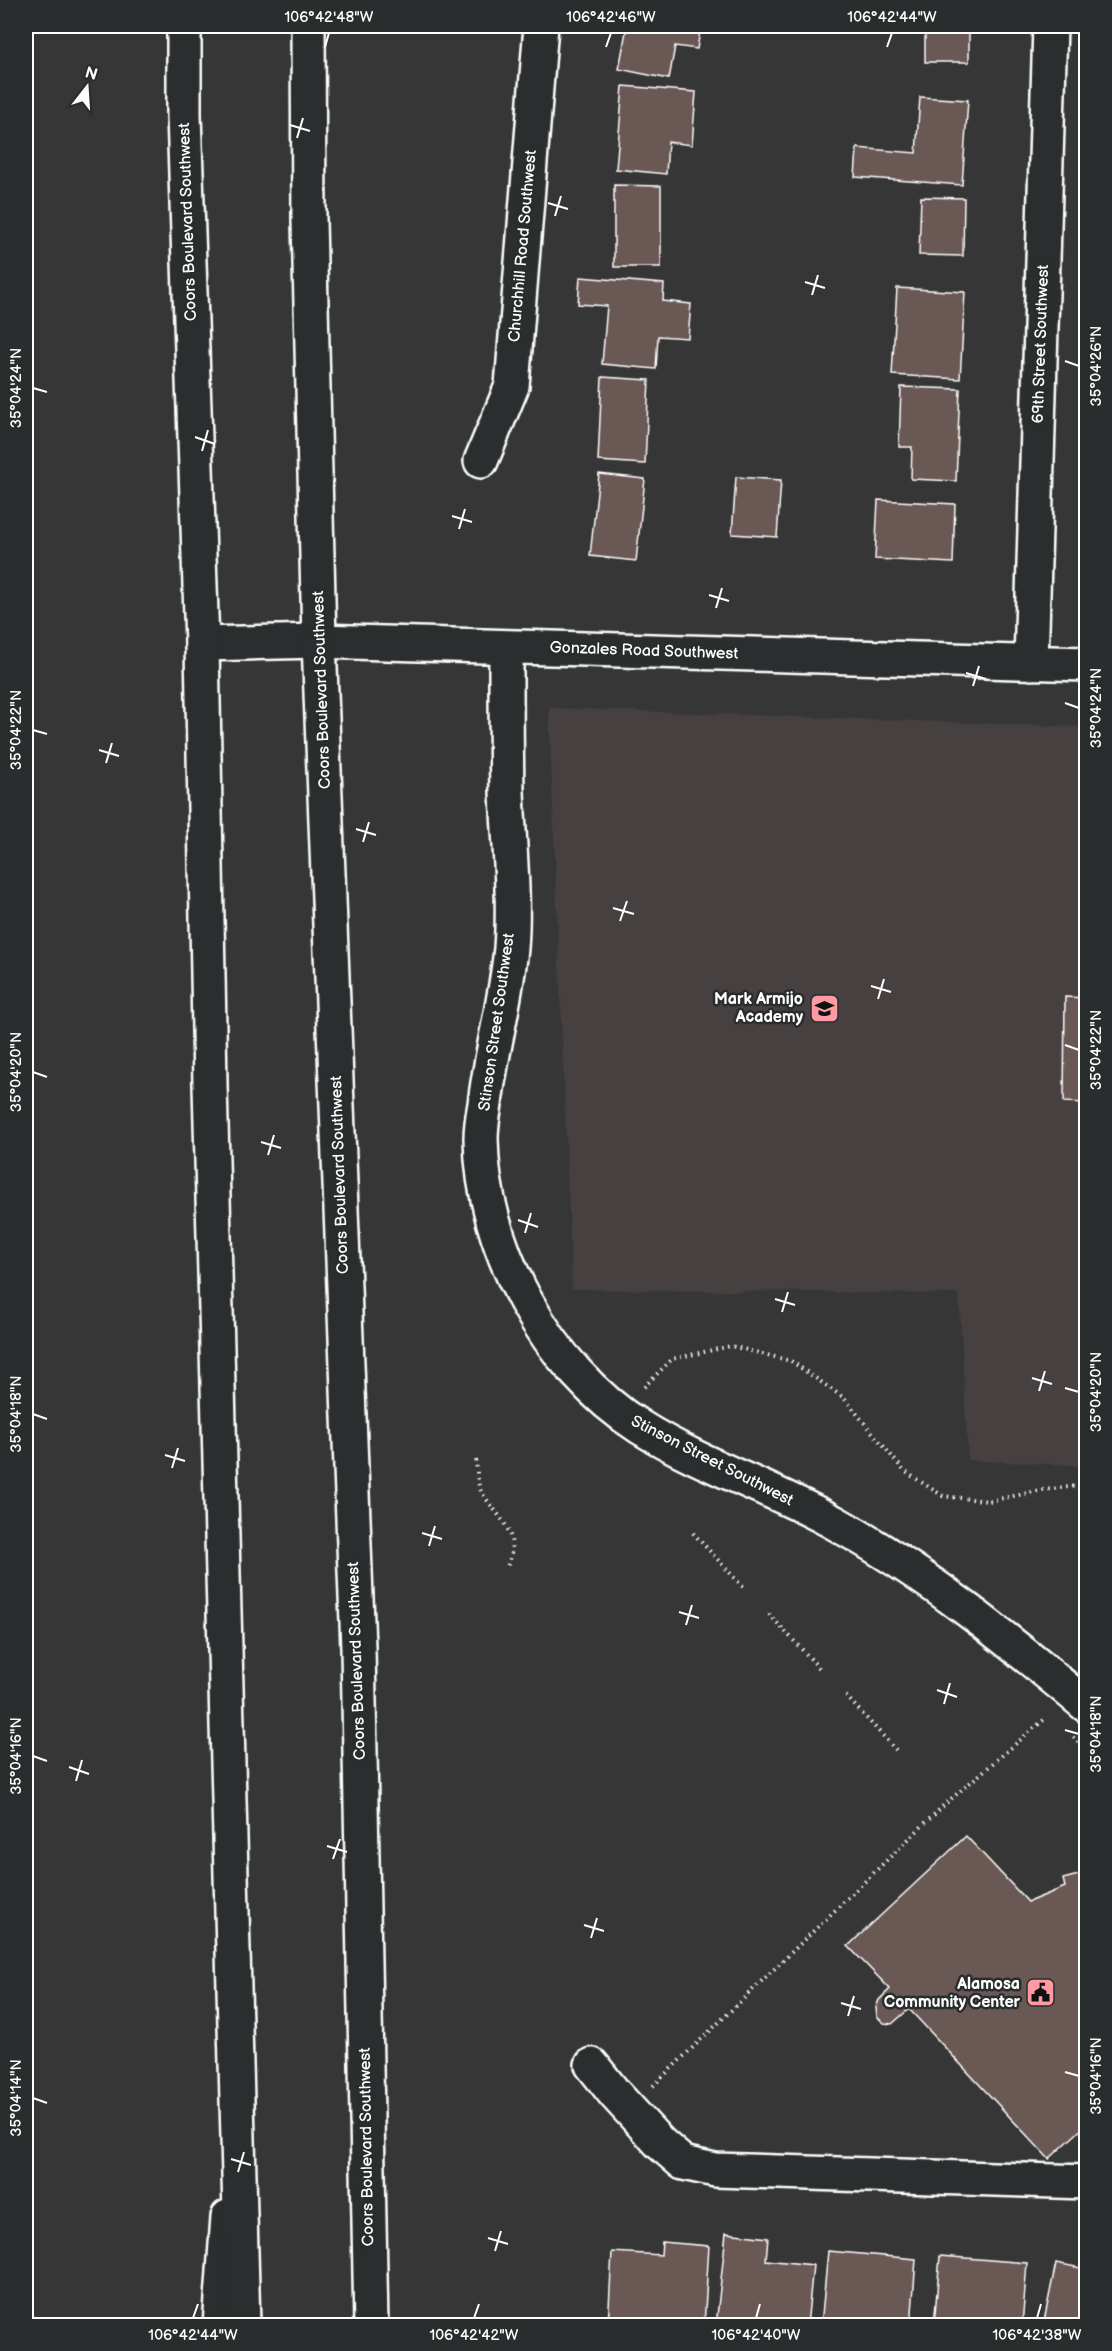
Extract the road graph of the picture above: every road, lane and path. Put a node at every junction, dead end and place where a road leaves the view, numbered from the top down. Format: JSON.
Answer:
{"nodes":[{"id":1,"x":184,"y":26,"type":"edge"},
{"id":2,"x":308,"y":26,"type":"edge"},
{"id":3,"x":541,"y":26,"type":"edge"},
{"id":4,"x":1050,"y":26,"type":"edge"},
{"id":5,"x":481,"y":461,"type":"dead end"},
{"id":6,"x":319,"y":641,"type":"junction"},
{"id":7,"x":202,"y":644,"type":"junction"},
{"id":8,"x":506,"y":647,"type":"junction"},
{"id":9,"x":1031,"y":663,"type":"junction"},
{"id":10,"x":1086,"y":664,"type":"edge"},
{"id":11,"x":637,"y":1394,"type":"dead end"},
{"id":12,"x":476,"y":1460,"type":"dead end"},
{"id":13,"x":1086,"y":1485,"type":"edge"},
{"id":14,"x":693,"y":1533,"type":"dead end"},
{"id":15,"x":506,"y":1569,"type":"dead end"},
{"id":16,"x":744,"y":1588,"type":"dead end"},
{"id":17,"x":769,"y":1614,"type":"dead end"},
{"id":18,"x":821,"y":1670,"type":"dead end"},
{"id":19,"x":846,"y":1696,"type":"dead end"},
{"id":20,"x":1085,"y":1701,"type":"edge"},
{"id":21,"x":1050,"y":1714,"type":"dead end"},
{"id":22,"x":1072,"y":1737,"type":"dead end"},
{"id":23,"x":897,"y":1751,"type":"dead end"},
{"id":24,"x":1086,"y":1751,"type":"edge"},
{"id":25,"x":592,"y":2065,"type":"dead end"},
{"id":26,"x":650,"y":2089,"type":"dead end"},
{"id":27,"x":237,"y":2098,"type":"junction"},
{"id":28,"x":1086,"y":2182,"type":"edge"},
{"id":29,"x":220,"y":2325,"type":"edge"},
{"id":30,"x":243,"y":2325,"type":"edge"},
{"id":31,"x":371,"y":2325,"type":"edge"}],
"edges":[{"from":1,"to":7,"type":"main road","name":"Coors Boulevard Southwest"},
{"from":2,"to":6,"type":"main road","name":"Coors Boulevard Southwest"},
{"from":3,"to":5,"type":"main road","name":"Churchhill Road Southwest"},
{"from":4,"to":9,"type":"main road","name":"69th Street Southwest"},
{"from":6,"to":7,"type":"main road","name":"Gonzales Road Southwest"},
{"from":6,"to":8,"type":"main road","name":"Gonzales Road Southwest"},
{"from":6,"to":31,"type":"main road","name":"Coors Boulevard Southwest"},
{"from":7,"to":27,"type":"main road","name":"Coors Boulevard Southwest"},
{"from":8,"to":9,"type":"main road","name":"Gonzales Road Southwest"},
{"from":8,"to":20,"type":"main road","name":"Stinson Street Southwest"},
{"from":9,"to":10,"type":"main road","name":"Gonzales Road Southwest"},
{"from":11,"to":13,"type":"path"},
{"from":12,"to":15,"type":"path"},
{"from":14,"to":16,"type":"path"},
{"from":17,"to":18,"type":"path"},
{"from":19,"to":23,"type":"path"},
{"from":21,"to":26,"type":"path"},
{"from":22,"to":24,"type":"path"},
{"from":25,"to":28,"type":"main road"},
{"from":27,"to":29,"type":"main road"},
{"from":27,"to":30,"type":"main road","name":"Coors Boulevard Southwest"}]}
